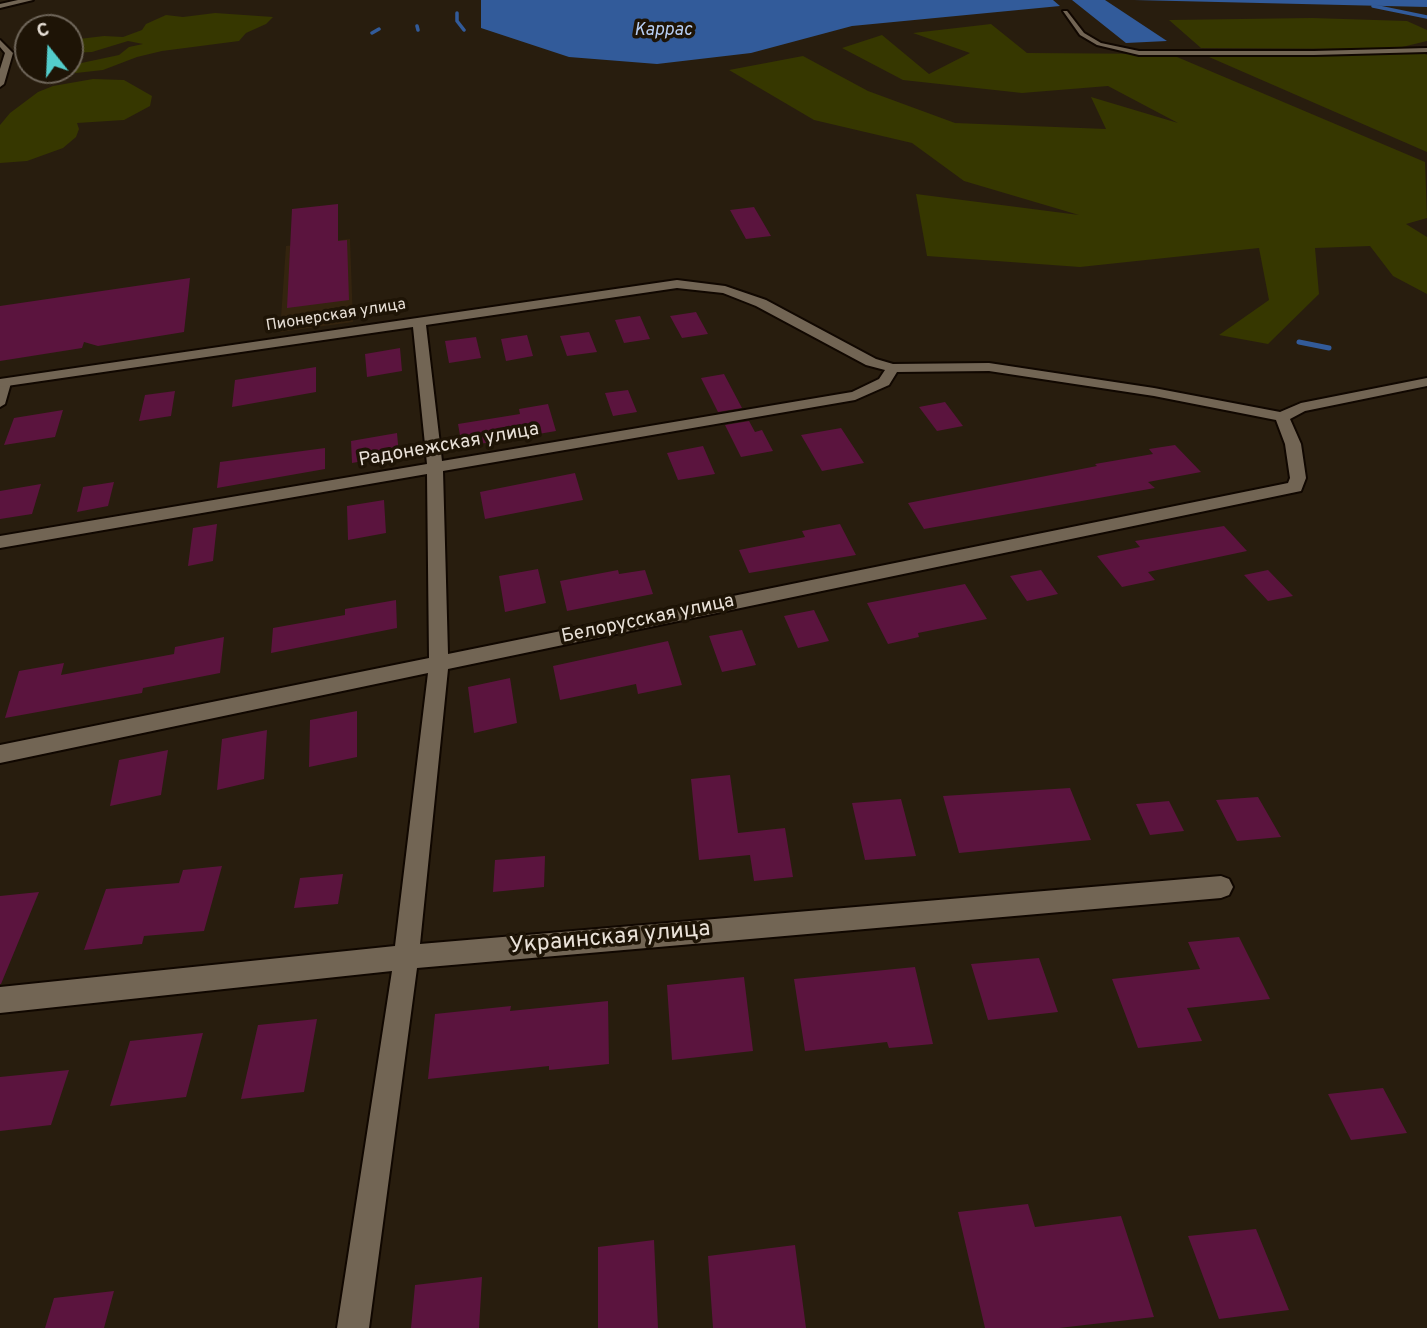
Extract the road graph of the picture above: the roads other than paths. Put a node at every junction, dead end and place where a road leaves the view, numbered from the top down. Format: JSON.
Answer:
{"nodes":[{"id":1,"x":29,"y":0,"type":"edge"},
{"id":2,"x":2,"y":6,"type":"edge"},
{"id":3,"x":1065,"y":12,"type":"dead end"},
{"id":4,"x":0,"y":42,"type":"edge"},
{"id":5,"x":1427,"y":50,"type":"edge"},
{"id":6,"x":0,"y":84,"type":"edge"},
{"id":7,"x":419,"y":321,"type":"junction"},
{"id":8,"x":893,"y":368,"type":"junction"},
{"id":9,"x":1427,"y":382,"type":"edge"},
{"id":10,"x":3,"y":383,"type":"edge"},
{"id":11,"x":0,"y":404,"type":"edge"},
{"id":12,"x":1282,"y":417,"type":"junction"},
{"id":13,"x":435,"y":470,"type":"junction"},
{"id":14,"x":0,"y":542,"type":"edge"},
{"id":15,"x":439,"y":663,"type":"junction"},
{"id":16,"x":0,"y":754,"type":"edge"},
{"id":17,"x":1221,"y":887,"type":"dead end"},
{"id":18,"x":406,"y":957,"type":"junction"},
{"id":19,"x":0,"y":1000,"type":"edge"},
{"id":20,"x":353,"y":1328,"type":"edge"}],
"edges":[{"from":1,"to":2,"type":"street"},
{"from":3,"to":5,"type":"lane"},
{"from":4,"to":6,"type":"street"},
{"from":7,"to":8,"type":"street","name":"Пионерская улица"},
{"from":7,"to":10,"type":"street","name":"Пионерская улица"},
{"from":7,"to":13,"type":"street"},
{"from":8,"to":12,"type":"street"},
{"from":8,"to":13,"type":"street","name":"Радонежская улица"},
{"from":9,"to":12,"type":"street"},
{"from":10,"to":11,"type":"lane"},
{"from":12,"to":15,"type":"street","name":"Белорусская улица"},
{"from":13,"to":14,"type":"street","name":"Радонежская улица"},
{"from":13,"to":15,"type":"street"},
{"from":15,"to":16,"type":"street","name":"Белорусская улица"},
{"from":15,"to":18,"type":"street"},
{"from":17,"to":18,"type":"street","name":"Украинская улица"},
{"from":18,"to":19,"type":"street","name":"Украинская улица"},
{"from":18,"to":20,"type":"street"}]}
